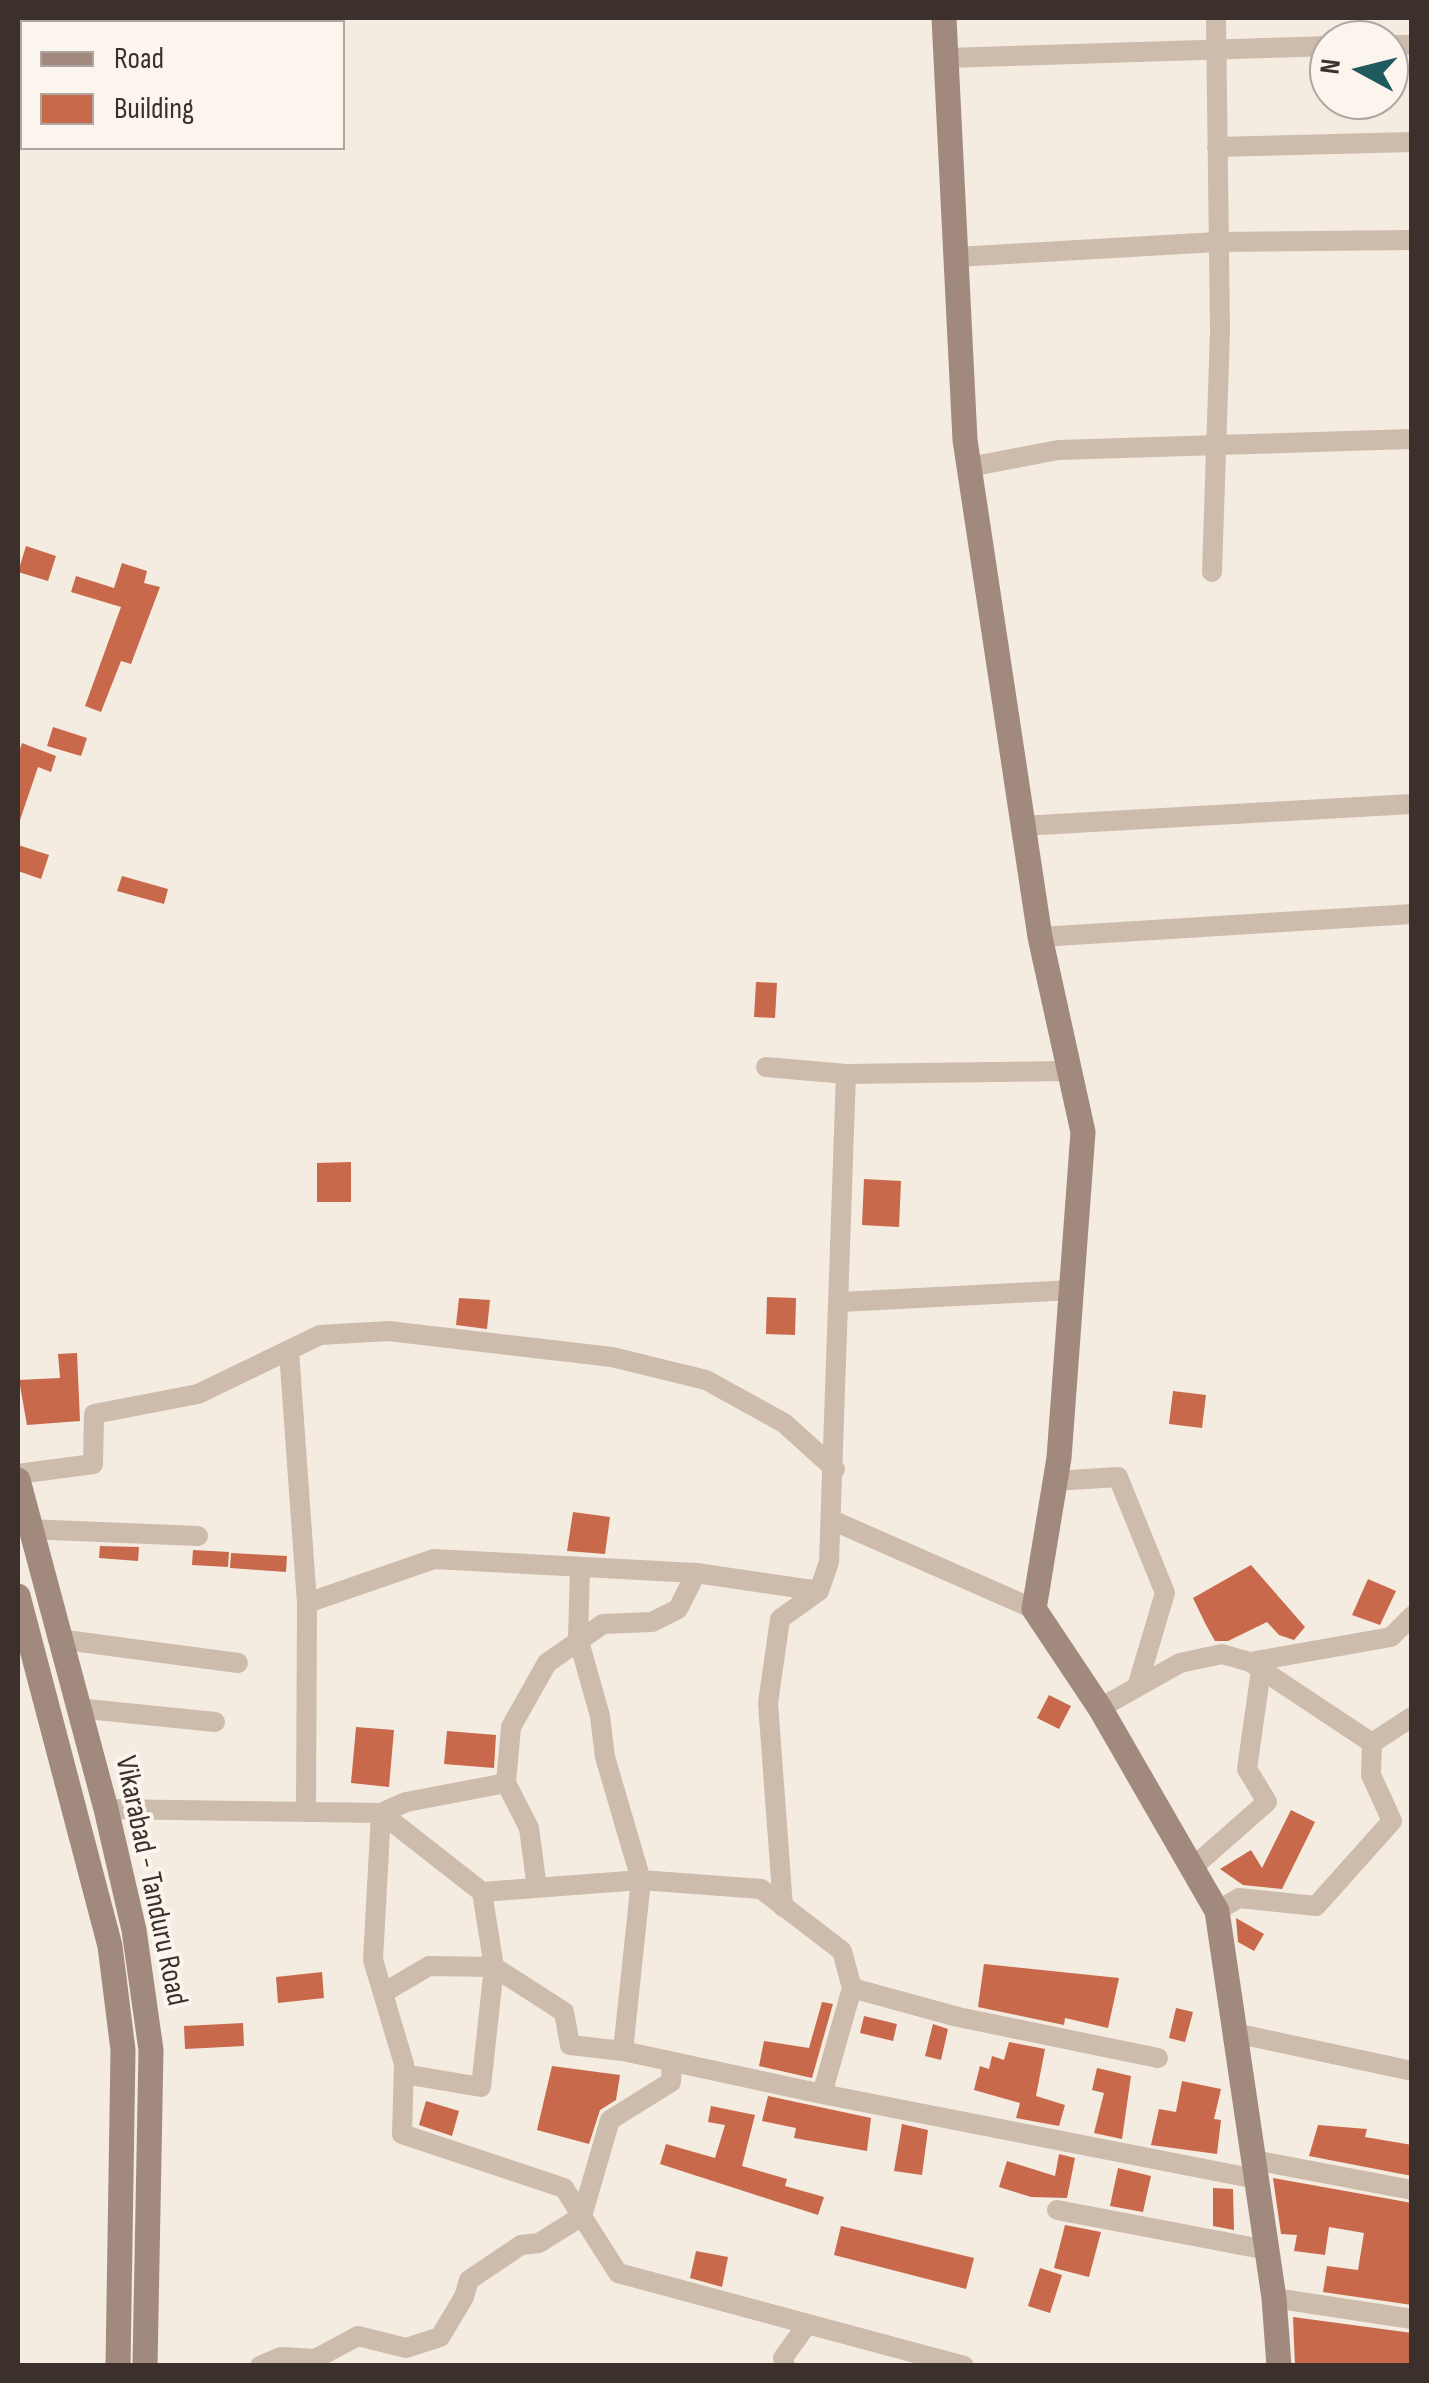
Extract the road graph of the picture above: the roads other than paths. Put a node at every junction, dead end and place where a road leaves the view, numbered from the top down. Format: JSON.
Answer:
{"nodes":[{"id":1,"x":944,"y":18,"type":"edge"},
{"id":2,"x":1216,"y":18,"type":"edge"},
{"id":3,"x":1309,"y":46,"type":"edge"},
{"id":4,"x":1216,"y":47,"type":"junction"},
{"id":5,"x":946,"y":58,"type":"junction"},
{"id":6,"x":1412,"y":142,"type":"edge"},
{"id":7,"x":1217,"y":147,"type":"junction"},
{"id":8,"x":1412,"y":240,"type":"edge"},
{"id":9,"x":1217,"y":242,"type":"junction"},
{"id":10,"x":956,"y":257,"type":"junction"},
{"id":11,"x":1412,"y":439,"type":"edge"},
{"id":12,"x":1214,"y":444,"type":"junction"},
{"id":13,"x":968,"y":467,"type":"junction"},
{"id":14,"x":1212,"y":572,"type":"dead end"},
{"id":15,"x":1412,"y":804,"type":"edge"},
{"id":16,"x":1021,"y":826,"type":"junction"},
{"id":17,"x":1412,"y":914,"type":"edge"},
{"id":18,"x":1040,"y":936,"type":"junction"},
{"id":19,"x":766,"y":1067,"type":"dead end"},
{"id":20,"x":1070,"y":1071,"type":"junction"},
{"id":21,"x":846,"y":1074,"type":"junction"},
{"id":22,"x":1072,"y":1290,"type":"junction"},
{"id":23,"x":841,"y":1302,"type":"junction"},
{"id":24,"x":290,"y":1351,"type":"junction"},
{"id":25,"x":835,"y":1468,"type":"junction"},
{"id":26,"x":18,"y":1477,"type":"edge"},
{"id":27,"x":1055,"y":1482,"type":"junction"},
{"id":28,"x":834,"y":1520,"type":"junction"},
{"id":29,"x":27,"y":1529,"type":"junction"},
{"id":30,"x":198,"y":1536,"type":"dead end"},
{"id":31,"x":580,"y":1568,"type":"junction"},
{"id":32,"x":696,"y":1573,"type":"junction"},
{"id":33,"x":819,"y":1590,"type":"junction"},
{"id":34,"x":18,"y":1596,"type":"edge"},
{"id":35,"x":308,"y":1603,"type":"junction"},
{"id":36,"x":1034,"y":1609,"type":"junction"},
{"id":37,"x":1412,"y":1616,"type":"edge"},
{"id":38,"x":578,"y":1638,"type":"junction"},
{"id":39,"x":58,"y":1639,"type":"junction"},
{"id":40,"x":238,"y":1662,"type":"dead end"},
{"id":41,"x":1256,"y":1666,"type":"junction"},
{"id":42,"x":1137,"y":1687,"type":"junction"},
{"id":43,"x":77,"y":1708,"type":"junction"},
{"id":44,"x":1100,"y":1708,"type":"junction"},
{"id":45,"x":1412,"y":1717,"type":"edge"},
{"id":46,"x":214,"y":1722,"type":"dead end"},
{"id":47,"x":1372,"y":1743,"type":"junction"},
{"id":48,"x":88,"y":1746,"type":"junction"},
{"id":49,"x":59,"y":1757,"type":"junction"},
{"id":50,"x":506,"y":1784,"type":"junction"},
{"id":51,"x":106,"y":1809,"type":"junction"},
{"id":52,"x":306,"y":1812,"type":"junction"},
{"id":53,"x":381,"y":1813,"type":"junction"},
{"id":54,"x":1192,"y":1868,"type":"junction"},
{"id":55,"x":641,"y":1880,"type":"junction"},
{"id":56,"x":537,"y":1888,"type":"junction"},
{"id":57,"x":482,"y":1892,"type":"junction"},
{"id":58,"x":784,"y":1907,"type":"junction"},
{"id":59,"x":1217,"y":1911,"type":"junction"},
{"id":60,"x":494,"y":1968,"type":"junction"},
{"id":61,"x":852,"y":1988,"type":"junction"},
{"id":62,"x":383,"y":1993,"type":"junction"},
{"id":63,"x":1235,"y":2034,"type":"junction"},
{"id":64,"x":623,"y":2052,"type":"junction"},
{"id":65,"x":1158,"y":2058,"type":"dead end"},
{"id":66,"x":672,"y":2062,"type":"junction"},
{"id":67,"x":1412,"y":2071,"type":"edge"},
{"id":68,"x":404,"y":2074,"type":"junction"},
{"id":69,"x":822,"y":2094,"type":"junction"},
{"id":70,"x":1255,"y":2170,"type":"junction"},
{"id":71,"x":1412,"y":2190,"type":"edge"},
{"id":72,"x":1057,"y":2210,"type":"dead end"},
{"id":73,"x":582,"y":2216,"type":"junction"},
{"id":74,"x":1266,"y":2250,"type":"junction"},
{"id":75,"x":1274,"y":2298,"type":"junction"},
{"id":76,"x":1412,"y":2320,"type":"edge"},
{"id":77,"x":806,"y":2326,"type":"junction"},
{"id":78,"x":133,"y":2327,"type":"junction"},
{"id":79,"x":940,"y":2362,"type":"edge"},
{"id":80,"x":118,"y":2366,"type":"edge"},
{"id":81,"x":145,"y":2366,"type":"edge"},
{"id":82,"x":260,"y":2366,"type":"edge"},
{"id":83,"x":785,"y":2366,"type":"edge"},
{"id":84,"x":964,"y":2366,"type":"edge"},
{"id":85,"x":1280,"y":2366,"type":"edge"}],
"edges":[{"from":1,"to":5,"type":"street"},
{"from":2,"to":4,"type":"street"},
{"from":3,"to":4,"type":"street"},
{"from":4,"to":5,"type":"street"},
{"from":4,"to":7,"type":"street"},
{"from":5,"to":10,"type":"street"},
{"from":6,"to":7,"type":"street"},
{"from":7,"to":9,"type":"street"},
{"from":8,"to":9,"type":"street"},
{"from":9,"to":10,"type":"street"},
{"from":9,"to":12,"type":"street"},
{"from":10,"to":13,"type":"street"},
{"from":11,"to":12,"type":"street"},
{"from":12,"to":13,"type":"street"},
{"from":12,"to":14,"type":"street"},
{"from":13,"to":16,"type":"street"},
{"from":15,"to":16,"type":"street"},
{"from":16,"to":18,"type":"street"},
{"from":17,"to":18,"type":"street"},
{"from":18,"to":20,"type":"street"},
{"from":19,"to":21,"type":"street"},
{"from":20,"to":21,"type":"street"},
{"from":20,"to":22,"type":"street"},
{"from":21,"to":23,"type":"street"},
{"from":22,"to":23,"type":"street"},
{"from":22,"to":27,"type":"street"},
{"from":23,"to":25,"type":"street"},
{"from":24,"to":25,"type":"street"},
{"from":24,"to":26,"type":"street"},
{"from":24,"to":35,"type":"street"},
{"from":25,"to":28,"type":"street"},
{"from":26,"to":29,"type":"street","name":"Vikarabad - Tanduru Road"},
{"from":27,"to":36,"type":"street"},
{"from":27,"to":42,"type":"street"},
{"from":28,"to":33,"type":"street"},
{"from":28,"to":36,"type":"street"},
{"from":29,"to":30,"type":"street"},
{"from":29,"to":39,"type":"street","name":"Vikarabad - Tanduru Road"},
{"from":31,"to":32,"type":"street"},
{"from":31,"to":35,"type":"street"},
{"from":31,"to":38,"type":"street"},
{"from":32,"to":33,"type":"street"},
{"from":32,"to":38,"type":"street"},
{"from":33,"to":58,"type":"street"},
{"from":34,"to":49,"type":"street","name":"Vikarabad - Tanduru Road"},
{"from":35,"to":52,"type":"street"},
{"from":36,"to":44,"type":"street"},
{"from":37,"to":41,"type":"street"},
{"from":38,"to":50,"type":"street"},
{"from":38,"to":55,"type":"street"},
{"from":39,"to":40,"type":"street"},
{"from":39,"to":43,"type":"street","name":"Vikarabad - Tanduru Road"},
{"from":41,"to":42,"type":"street"},
{"from":41,"to":47,"type":"street"},
{"from":41,"to":54,"type":"street"},
{"from":42,"to":44,"type":"street"},
{"from":43,"to":46,"type":"street"},
{"from":43,"to":48,"type":"street","name":"Vikarabad - Tanduru Road"},
{"from":44,"to":54,"type":"street"},
{"from":45,"to":47,"type":"street"},
{"from":47,"to":59,"type":"street"},
{"from":48,"to":49,"type":"street"},
{"from":48,"to":51,"type":"street","name":"Vikarabad - Tanduru Road"},
{"from":49,"to":78,"type":"street","name":"Vikarabad - Tanduru Road"},
{"from":50,"to":53,"type":"street"},
{"from":50,"to":56,"type":"street"},
{"from":51,"to":52,"type":"street"},
{"from":51,"to":78,"type":"street","name":"Vikarabad - Tanduru Road"},
{"from":52,"to":53,"type":"street"},
{"from":53,"to":57,"type":"street"},
{"from":53,"to":62,"type":"street"},
{"from":54,"to":59,"type":"street"},
{"from":55,"to":56,"type":"street"},
{"from":55,"to":58,"type":"street"},
{"from":55,"to":64,"type":"street"},
{"from":56,"to":57,"type":"street"},
{"from":57,"to":60,"type":"street"},
{"from":58,"to":61,"type":"street"},
{"from":59,"to":63,"type":"street"},
{"from":60,"to":62,"type":"street"},
{"from":60,"to":64,"type":"street"},
{"from":60,"to":68,"type":"street"},
{"from":61,"to":65,"type":"street"},
{"from":61,"to":69,"type":"street"},
{"from":62,"to":68,"type":"street"},
{"from":63,"to":67,"type":"street"},
{"from":63,"to":70,"type":"street"},
{"from":64,"to":66,"type":"street"},
{"from":66,"to":69,"type":"street"},
{"from":66,"to":73,"type":"street"},
{"from":68,"to":73,"type":"street"},
{"from":69,"to":70,"type":"street"},
{"from":70,"to":71,"type":"street"},
{"from":70,"to":74,"type":"street"},
{"from":72,"to":74,"type":"street"},
{"from":73,"to":77,"type":"street"},
{"from":73,"to":82,"type":"street"},
{"from":74,"to":75,"type":"street"},
{"from":75,"to":76,"type":"street"},
{"from":75,"to":85,"type":"street"},
{"from":77,"to":79,"type":"street"},
{"from":77,"to":83,"type":"street"},
{"from":78,"to":80,"type":"street","name":"Vikarabad - Tanduru Road"},
{"from":78,"to":81,"type":"street","name":"Vikarabad - Tanduru Road"},
{"from":79,"to":84,"type":"street"}]}
